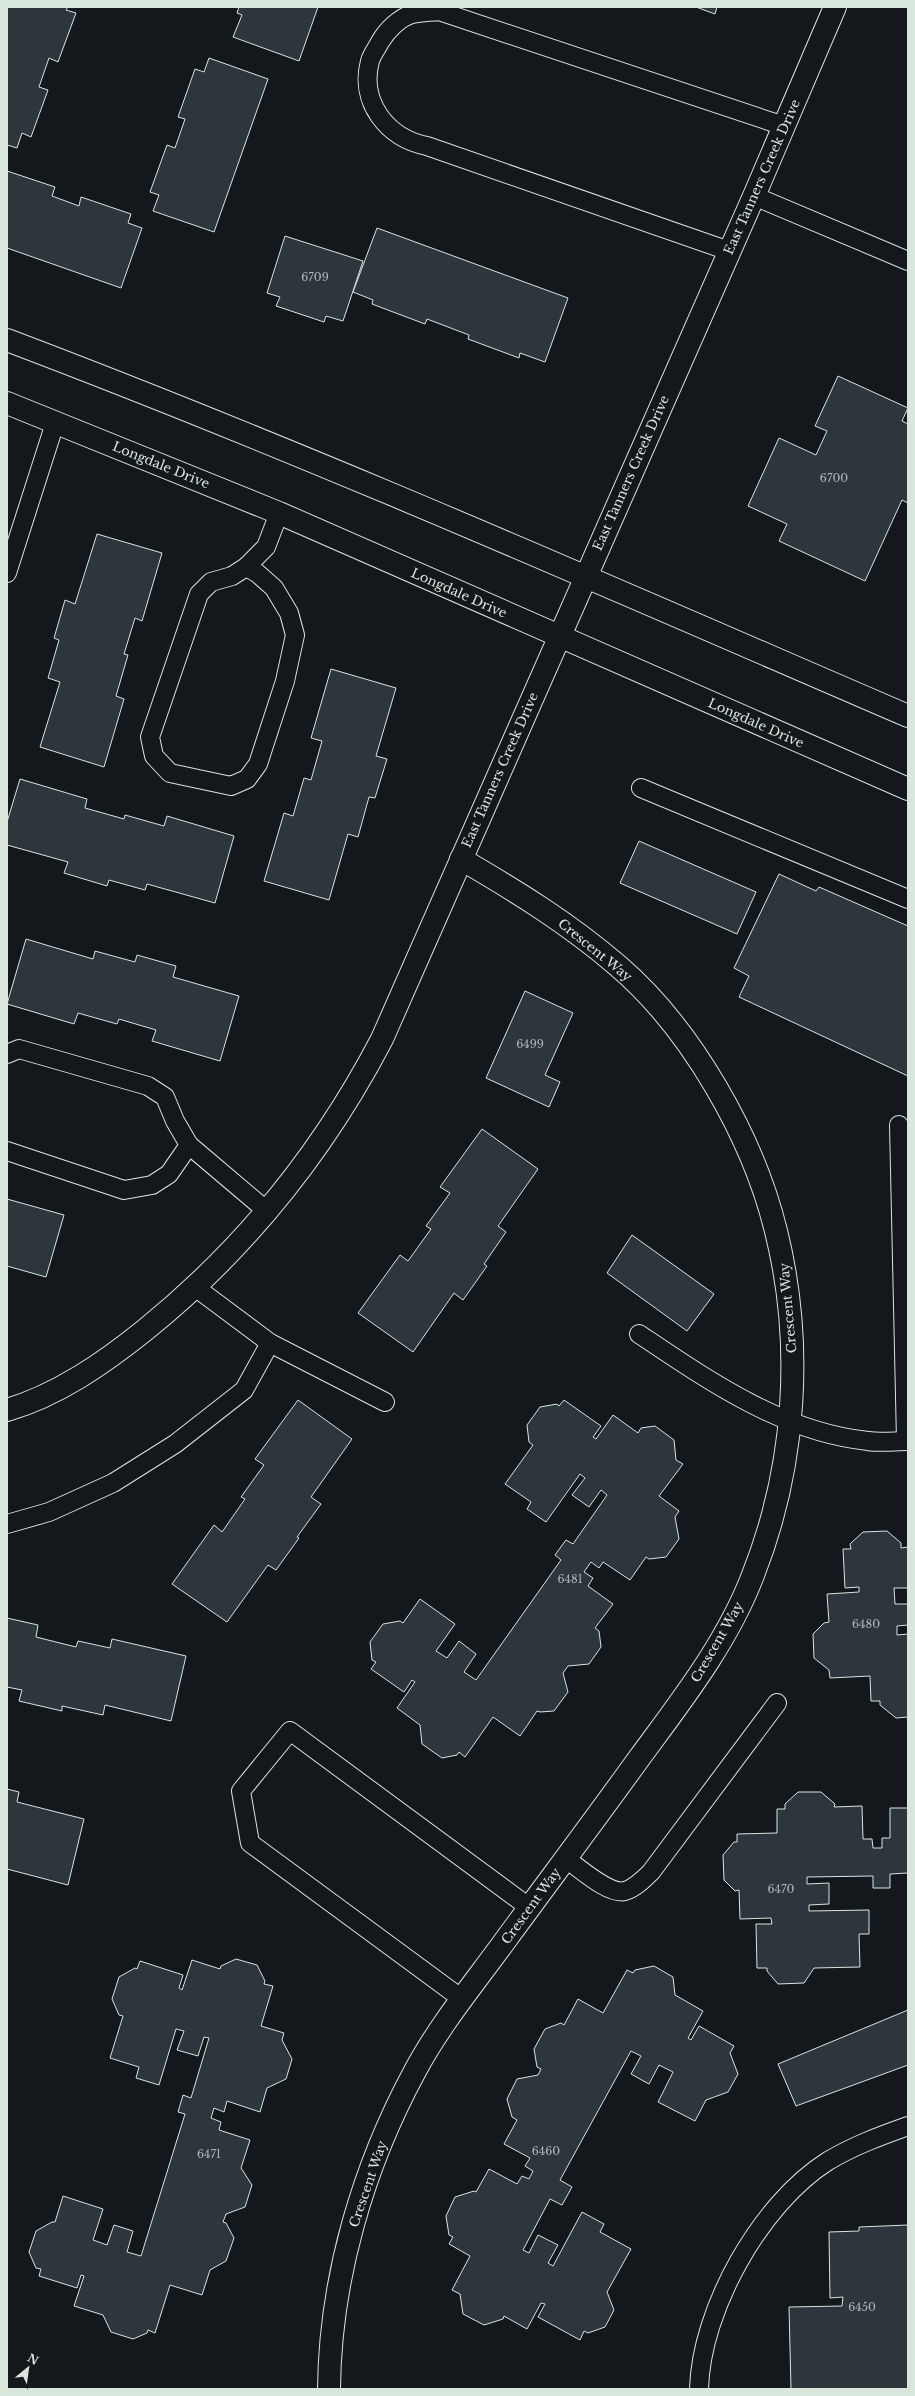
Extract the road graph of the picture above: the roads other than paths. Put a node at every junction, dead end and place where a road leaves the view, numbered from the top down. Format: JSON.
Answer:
{"nodes":[{"id":1,"x":835,"y":7,"type":"edge"},
{"id":2,"x":784,"y":126,"type":"junction"},
{"id":3,"x":754,"y":196,"type":"junction"},
{"id":4,"x":729,"y":251,"type":"junction"},
{"id":5,"x":908,"y":261,"type":"edge"},
{"id":6,"x":7,"y":340,"type":"edge"},
{"id":7,"x":7,"y":403,"type":"edge"},
{"id":8,"x":55,"y":423,"type":"junction"},
{"id":9,"x":279,"y":513,"type":"junction"},
{"id":10,"x":246,"y":567,"type":"junction"},
{"id":11,"x":7,"y":574,"type":"edge"},
{"id":12,"x":586,"y":576,"type":"junction"},
{"id":13,"x":559,"y":637,"type":"junction"},
{"id":14,"x":908,"y":716,"type":"edge"},
{"id":15,"x":640,"y":788,"type":"dead end"},
{"id":16,"x":908,"y":789,"type":"edge"},
{"id":17,"x":461,"y":859,"type":"junction"},
{"id":18,"x":908,"y":898,"type":"edge"},
{"id":19,"x":7,"y":1054,"type":"edge"},
{"id":20,"x":899,"y":1125,"type":"dead end"},
{"id":21,"x":189,"y":1145,"type":"junction"},
{"id":22,"x":7,"y":1150,"type":"edge"},
{"id":23,"x":268,"y":1212,"type":"junction"},
{"id":24,"x":195,"y":1287,"type":"junction"},
{"id":25,"x":639,"y":1334,"type":"dead end"},
{"id":26,"x":270,"y":1343,"type":"junction"},
{"id":27,"x":385,"y":1402,"type":"dead end"},
{"id":28,"x":7,"y":1410,"type":"edge"},
{"id":29,"x":791,"y":1422,"type":"junction"},
{"id":30,"x":907,"y":1441,"type":"edge"},
{"id":31,"x":7,"y":1524,"type":"edge"},
{"id":32,"x":777,"y":1703,"type":"dead end"},
{"id":33,"x":566,"y":1859,"type":"junction"},
{"id":34,"x":530,"y":1908,"type":"junction"},
{"id":35,"x":462,"y":2000,"type":"junction"},
{"id":36,"x":908,"y":2126,"type":"edge"},
{"id":37,"x":329,"y":2389,"type":"edge"},
{"id":38,"x":700,"y":2389,"type":"edge"}],
"edges":[{"from":1,"to":2,"type":"street","name":"East Tanners Creek Drive"},
{"from":2,"to":3,"type":"street","name":"East Tanners Creek Drive"},
{"from":2,"to":4,"type":"lane"},
{"from":3,"to":4,"type":"street","name":"East Tanners Creek Drive"},
{"from":3,"to":5,"type":"lane"},
{"from":4,"to":12,"type":"street","name":"East Tanners Creek Drive"},
{"from":6,"to":12,"type":"street"},
{"from":7,"to":8,"type":"street","name":"Longdale Drive"},
{"from":8,"to":9,"type":"street","name":"Longdale Drive"},
{"from":8,"to":11,"type":"lane"},
{"from":9,"to":10,"type":"lane"},
{"from":9,"to":13,"type":"street","name":"Longdale Drive"},
{"from":10,"to":10,"type":"lane"},
{"from":12,"to":13,"type":"street","name":"East Tanners Creek Drive"},
{"from":12,"to":14,"type":"street"},
{"from":13,"to":16,"type":"street","name":"Longdale Drive"},
{"from":13,"to":17,"type":"street","name":"East Tanners Creek Drive"},
{"from":15,"to":18,"type":"lane"},
{"from":17,"to":23,"type":"street","name":"East Tanners Creek Drive"},
{"from":17,"to":29,"type":"street","name":"Crescent Way"},
{"from":19,"to":21,"type":"lane"},
{"from":20,"to":30,"type":"lane"},
{"from":21,"to":22,"type":"lane"},
{"from":21,"to":23,"type":"lane"},
{"from":23,"to":24,"type":"street","name":"East Tanners Creek Drive"},
{"from":24,"to":26,"type":"lane"},
{"from":24,"to":28,"type":"street","name":"East Tanners Creek Drive"},
{"from":25,"to":29,"type":"lane"},
{"from":26,"to":27,"type":"lane"},
{"from":26,"to":31,"type":"lane"},
{"from":29,"to":30,"type":"lane"},
{"from":29,"to":33,"type":"street","name":"Crescent Way"},
{"from":32,"to":33,"type":"lane"},
{"from":33,"to":34,"type":"street","name":"Crescent Way"},
{"from":34,"to":35,"type":"street","name":"Crescent Way"},
{"from":34,"to":35,"type":"lane"},
{"from":35,"to":37,"type":"street","name":"Crescent Way"},
{"from":36,"to":38,"type":"lane"}]}
